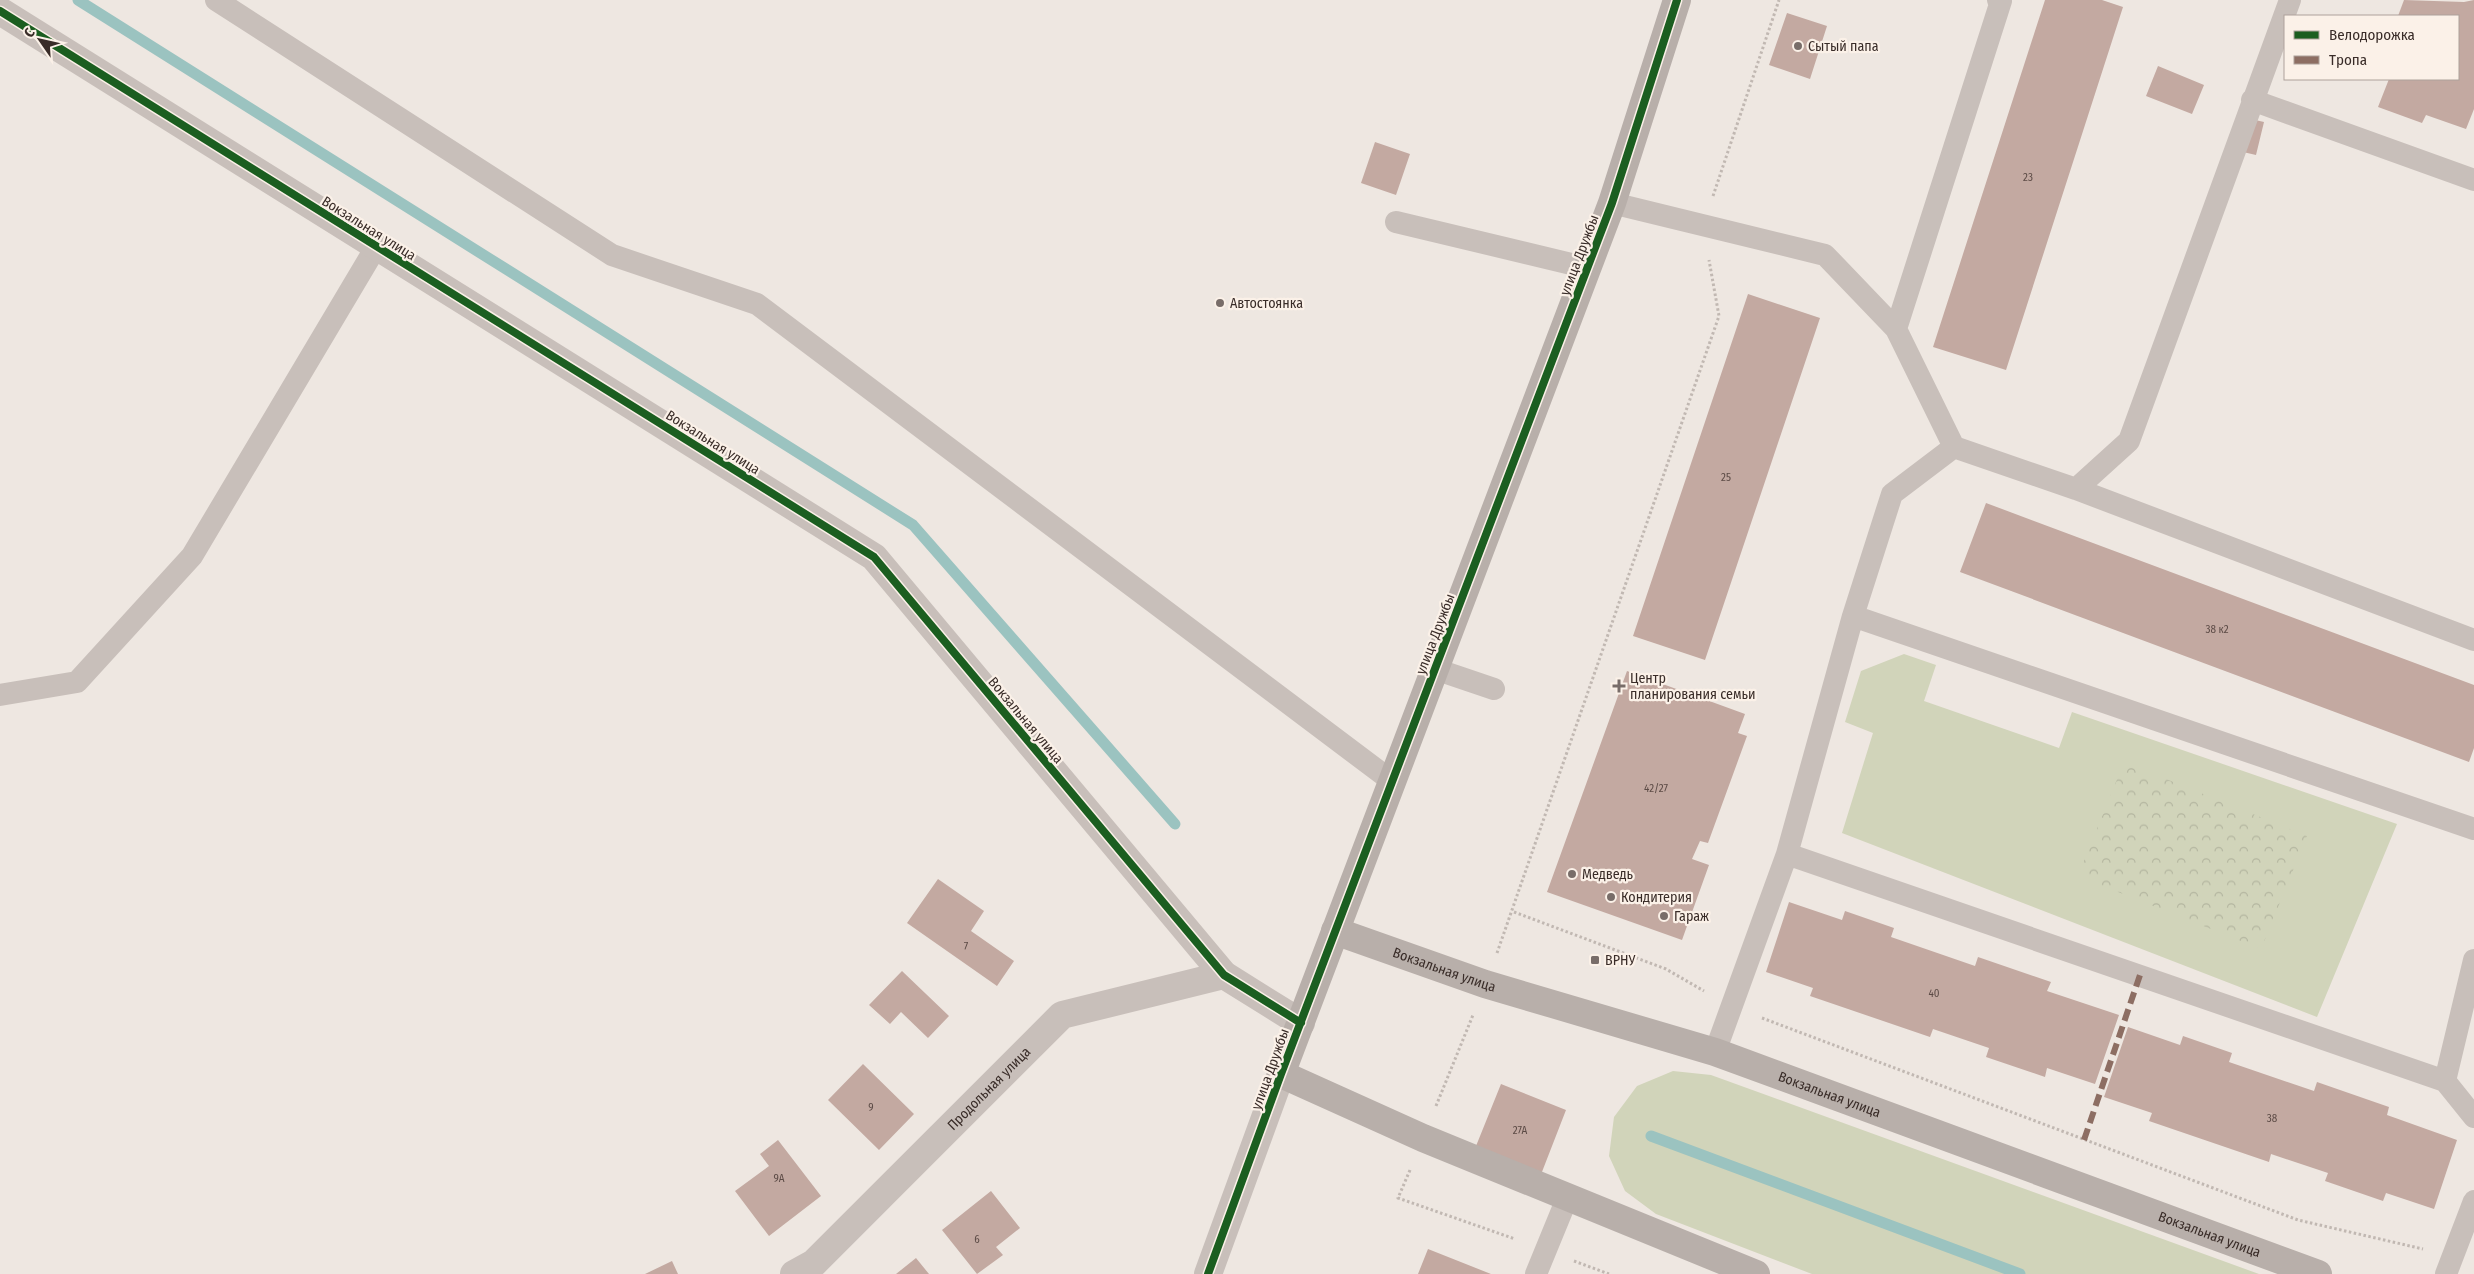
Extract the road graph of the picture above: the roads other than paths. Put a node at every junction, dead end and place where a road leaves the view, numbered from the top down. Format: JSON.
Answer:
{"nodes":[{"id":1,"x":216,"y":0,"type":"edge"},
{"id":2,"x":1677,"y":0,"type":"edge"},
{"id":3,"x":1998,"y":0,"type":"edge"},
{"id":4,"x":2290,"y":0,"type":"edge"},
{"id":5,"x":0,"y":11,"type":"edge"},
{"id":6,"x":2284,"y":15,"type":"edge"},
{"id":7,"x":2284,"y":16,"type":"edge"},
{"id":8,"x":2252,"y":100,"type":"junction"},
{"id":9,"x":2474,"y":180,"type":"edge"},
{"id":10,"x":1612,"y":203,"type":"junction"},
{"id":11,"x":1396,"y":222,"type":"dead end"},
{"id":12,"x":376,"y":247,"type":"junction"},
{"id":13,"x":1588,"y":268,"type":"junction"},
{"id":14,"x":1896,"y":329,"type":"junction"},
{"id":15,"x":1954,"y":447,"type":"junction"},
{"id":16,"x":2076,"y":489,"type":"junction"},
{"id":17,"x":1853,"y":616,"type":"junction"},
{"id":18,"x":2474,"y":640,"type":"edge"},
{"id":19,"x":1435,"y":669,"type":"junction"},
{"id":20,"x":1494,"y":689,"type":"dead end"},
{"id":21,"x":0,"y":695,"type":"edge"},
{"id":22,"x":1393,"y":782,"type":"junction"},
{"id":23,"x":2474,"y":829,"type":"edge"},
{"id":24,"x":1787,"y":854,"type":"junction"},
{"id":25,"x":1335,"y":931,"type":"junction"},
{"id":26,"x":2474,"y":960,"type":"edge"},
{"id":27,"x":1224,"y":976,"type":"junction"},
{"id":28,"x":1301,"y":1023,"type":"junction"},
{"id":29,"x":1715,"y":1052,"type":"junction"},
{"id":30,"x":1281,"y":1074,"type":"junction"},
{"id":31,"x":2445,"y":1082,"type":"junction"},
{"id":32,"x":2474,"y":1117,"type":"edge"},
{"id":33,"x":1568,"y":1196,"type":"junction"},
{"id":34,"x":2474,"y":1201,"type":"edge"},
{"id":35,"x":2449,"y":1265,"type":"edge"},
{"id":36,"x":794,"y":1274,"type":"edge"},
{"id":37,"x":1208,"y":1274,"type":"edge"},
{"id":38,"x":1536,"y":1274,"type":"edge"},
{"id":39,"x":1756,"y":1274,"type":"edge"},
{"id":40,"x":2318,"y":1274,"type":"edge"}],
"edges":[{"from":1,"to":22,"type":"lane"},
{"from":2,"to":10,"type":"street","name":"улица Дружбы"},
{"from":3,"to":14,"type":"lane"},
{"from":4,"to":6,"type":"lane"},
{"from":5,"to":12,"type":"street","name":"Вокзальная улица"},
{"from":7,"to":8,"type":"lane"},
{"from":8,"to":9,"type":"lane"},
{"from":8,"to":16,"type":"lane"},
{"from":10,"to":13,"type":"street","name":"улица Дружбы"},
{"from":10,"to":14,"type":"lane"},
{"from":11,"to":13,"type":"lane"},
{"from":12,"to":21,"type":"lane"},
{"from":12,"to":27,"type":"street","name":"Вокзальная улица"},
{"from":13,"to":19,"type":"street","name":"улица Дружбы"},
{"from":14,"to":15,"type":"lane"},
{"from":15,"to":16,"type":"lane"},
{"from":15,"to":17,"type":"lane"},
{"from":16,"to":18,"type":"lane"},
{"from":17,"to":23,"type":"lane"},
{"from":17,"to":24,"type":"lane"},
{"from":19,"to":20,"type":"lane"},
{"from":19,"to":22,"type":"street","name":"улица Дружбы"},
{"from":22,"to":25,"type":"street","name":"улица Дружбы"},
{"from":24,"to":29,"type":"lane"},
{"from":24,"to":31,"type":"lane"},
{"from":25,"to":28,"type":"street","name":"улица Дружбы"},
{"from":25,"to":29,"type":"street","name":"Вокзальная улица"},
{"from":26,"to":31,"type":"lane"},
{"from":27,"to":28,"type":"street","name":"Вокзальная улица"},
{"from":27,"to":36,"type":"street","name":"Продольная улица"},
{"from":28,"to":30,"type":"street","name":"улица Дружбы"},
{"from":29,"to":40,"type":"street","name":"Вокзальная улица"},
{"from":30,"to":33,"type":"street"},
{"from":30,"to":37,"type":"street","name":"улица Дружбы"},
{"from":31,"to":32,"type":"lane"},
{"from":33,"to":38,"type":"lane"},
{"from":33,"to":39,"type":"street"},
{"from":34,"to":35,"type":"lane"}]}
